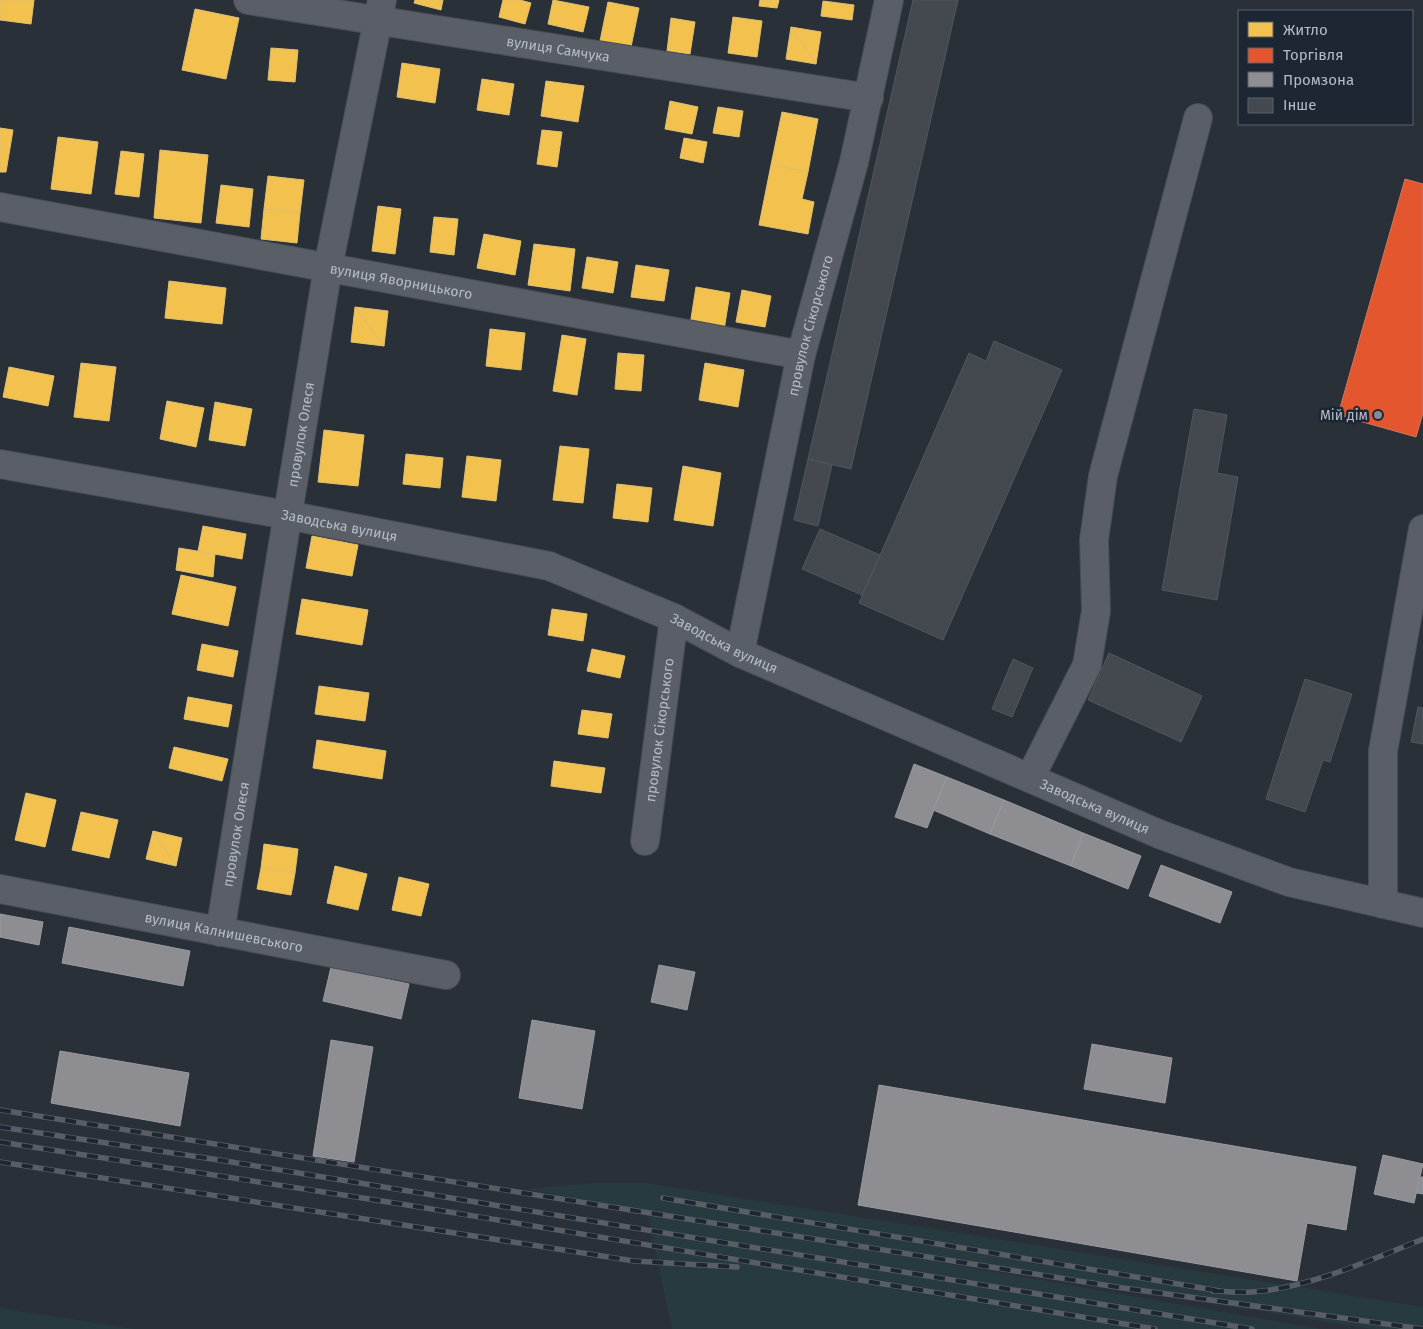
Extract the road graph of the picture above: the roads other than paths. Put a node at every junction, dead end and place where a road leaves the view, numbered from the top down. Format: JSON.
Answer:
{"nodes":[{"id":1,"x":248,"y":0,"type":"edge"},
{"id":2,"x":889,"y":0,"type":"edge"},
{"id":3,"x":380,"y":10,"type":"edge"},
{"id":4,"x":869,"y":98,"type":"junction"},
{"id":5,"x":1198,"y":118,"type":"dead end"},
{"id":6,"x":0,"y":207,"type":"edge"},
{"id":7,"x":328,"y":267,"type":"junction"},
{"id":8,"x":801,"y":355,"type":"junction"},
{"id":9,"x":0,"y":464,"type":"edge"},
{"id":10,"x":286,"y":514,"type":"junction"},
{"id":11,"x":1423,"y":529,"type":"edge"},
{"id":12,"x":674,"y":618,"type":"junction"},
{"id":13,"x":740,"y":653,"type":"junction"},
{"id":14,"x":1030,"y":778,"type":"junction"},
{"id":15,"x":645,"y":841,"type":"dead end"},
{"id":16,"x":0,"y":889,"type":"edge"},
{"id":17,"x":1383,"y":904,"type":"junction"},
{"id":18,"x":1423,"y":913,"type":"edge"},
{"id":19,"x":220,"y":932,"type":"junction"},
{"id":20,"x":446,"y":975,"type":"dead end"}],
"edges":[{"from":1,"to":3,"type":"street","name":"вулиця Самчука"},
{"from":2,"to":4,"type":"street","name":"провулок Сікорського"},
{"from":3,"to":4,"type":"street","name":"вулиця Самчука"},
{"from":3,"to":7,"type":"street","name":"провулок Олеся"},
{"from":4,"to":8,"type":"street","name":"провулок Сікорського"},
{"from":5,"to":14,"type":"street"},
{"from":6,"to":7,"type":"street","name":"вулиця Яворницького"},
{"from":7,"to":8,"type":"street","name":"вулиця Яворницького"},
{"from":7,"to":10,"type":"street","name":"провулок Олеся"},
{"from":8,"to":13,"type":"street","name":"провулок Сікорського"},
{"from":9,"to":10,"type":"street","name":"Заводська вулиця"},
{"from":10,"to":12,"type":"street","name":"Заводська вулиця"},
{"from":10,"to":19,"type":"street","name":"провулок Олеся"},
{"from":11,"to":17,"type":"street"},
{"from":12,"to":13,"type":"street","name":"Заводська вулиця"},
{"from":12,"to":15,"type":"street","name":"провулок Сікорського"},
{"from":13,"to":14,"type":"street","name":"Заводська вулиця"},
{"from":14,"to":17,"type":"street","name":"Заводська вулиця"},
{"from":16,"to":19,"type":"street","name":"вулиця Калнишевського"},
{"from":17,"to":18,"type":"street","name":"Заводська вулиця"},
{"from":19,"to":20,"type":"street","name":"вулиця Калнишевського"}]}
